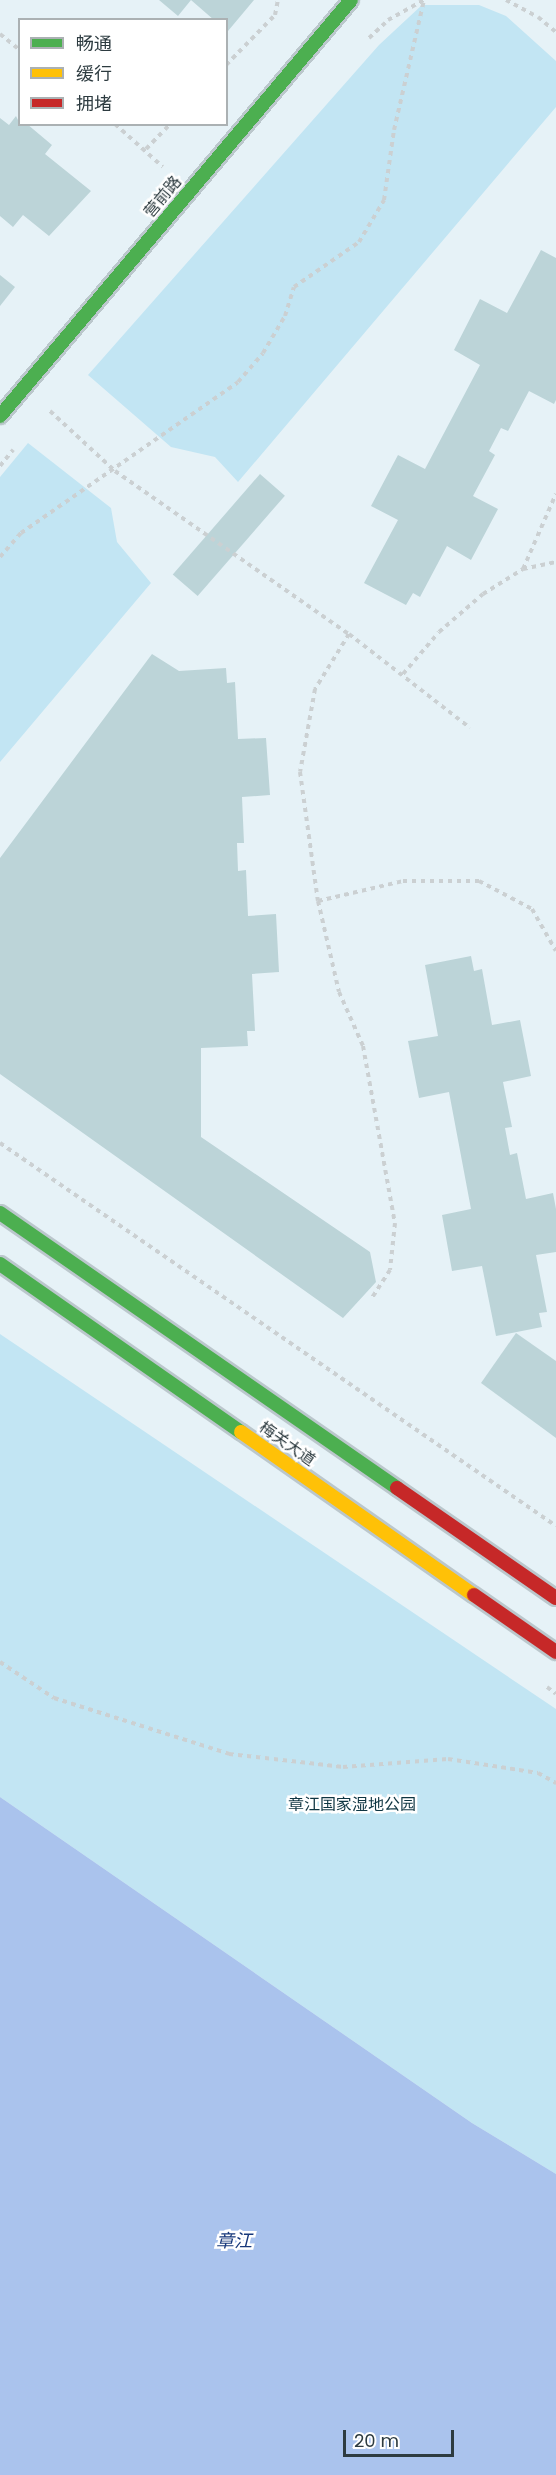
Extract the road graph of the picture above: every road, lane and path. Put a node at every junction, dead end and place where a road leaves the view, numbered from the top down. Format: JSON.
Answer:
{"nodes":[{"id":1,"x":278,"y":0,"type":"edge"},
{"id":2,"x":351,"y":0,"type":"edge"},
{"id":3,"x":424,"y":0,"type":"edge"},
{"id":4,"x":506,"y":0,"type":"edge"},
{"id":5,"x":556,"y":32,"type":"edge"},
{"id":6,"x":0,"y":34,"type":"edge"},
{"id":7,"x":18,"y":48,"type":"edge"},
{"id":8,"x":228,"y":63,"type":"edge"},
{"id":9,"x":117,"y":126,"type":"edge"},
{"id":10,"x":168,"y":126,"type":"edge"},
{"id":11,"x":146,"y":149,"type":"junction"},
{"id":12,"x":164,"y":167,"type":"dead end"},
{"id":13,"x":47,"y":409,"type":"dead end"},
{"id":14,"x":0,"y":416,"type":"edge"},
{"id":15,"x":115,"y":471,"type":"junction"},
{"id":16,"x":556,"y":494,"type":"edge"},
{"id":17,"x":0,"y":557,"type":"edge"},
{"id":18,"x":556,"y":562,"type":"edge"},
{"id":19,"x":523,"y":569,"type":"junction"},
{"id":20,"x":349,"y":634,"type":"junction"},
{"id":21,"x":403,"y":674,"type":"junction"},
{"id":22,"x":471,"y":728,"type":"dead end"},
{"id":23,"x":318,"y":901,"type":"junction"},
{"id":24,"x":556,"y":951,"type":"edge"},
{"id":25,"x":0,"y":1143,"type":"edge"},
{"id":26,"x":0,"y":1213,"type":"edge"},
{"id":27,"x":0,"y":1264,"type":"edge"},
{"id":28,"x":371,"y":1299,"type":"dead end"},
{"id":29,"x":556,"y":1526,"type":"edge"},
{"id":30,"x":556,"y":1598,"type":"edge"},
{"id":31,"x":556,"y":1652,"type":"edge"},
{"id":32,"x":0,"y":1662,"type":"edge"},
{"id":33,"x":556,"y":1783,"type":"edge"}],
"edges":[{"from":1,"to":8,"type":"path"},
{"from":2,"to":14,"type":"main road","name":"营前路"},
{"from":3,"to":15,"type":"path"},
{"from":4,"to":5,"type":"path"},
{"from":6,"to":7,"type":"path"},
{"from":9,"to":11,"type":"path"},
{"from":10,"to":11,"type":"path"},
{"from":11,"to":12,"type":"path"},
{"from":13,"to":15,"type":"path"},
{"from":15,"to":17,"type":"path"},
{"from":15,"to":20,"type":"path"},
{"from":16,"to":19,"type":"path"},
{"from":18,"to":19,"type":"path"},
{"from":19,"to":21,"type":"path"},
{"from":20,"to":21,"type":"path"},
{"from":20,"to":23,"type":"path"},
{"from":21,"to":22,"type":"path"},
{"from":23,"to":24,"type":"path"},
{"from":23,"to":28,"type":"path"},
{"from":25,"to":29,"type":"path"},
{"from":26,"to":30,"type":"main road","name":"梅关大道"},
{"from":27,"to":31,"type":"main road","name":"梅关大道"},
{"from":32,"to":33,"type":"path"}]}
